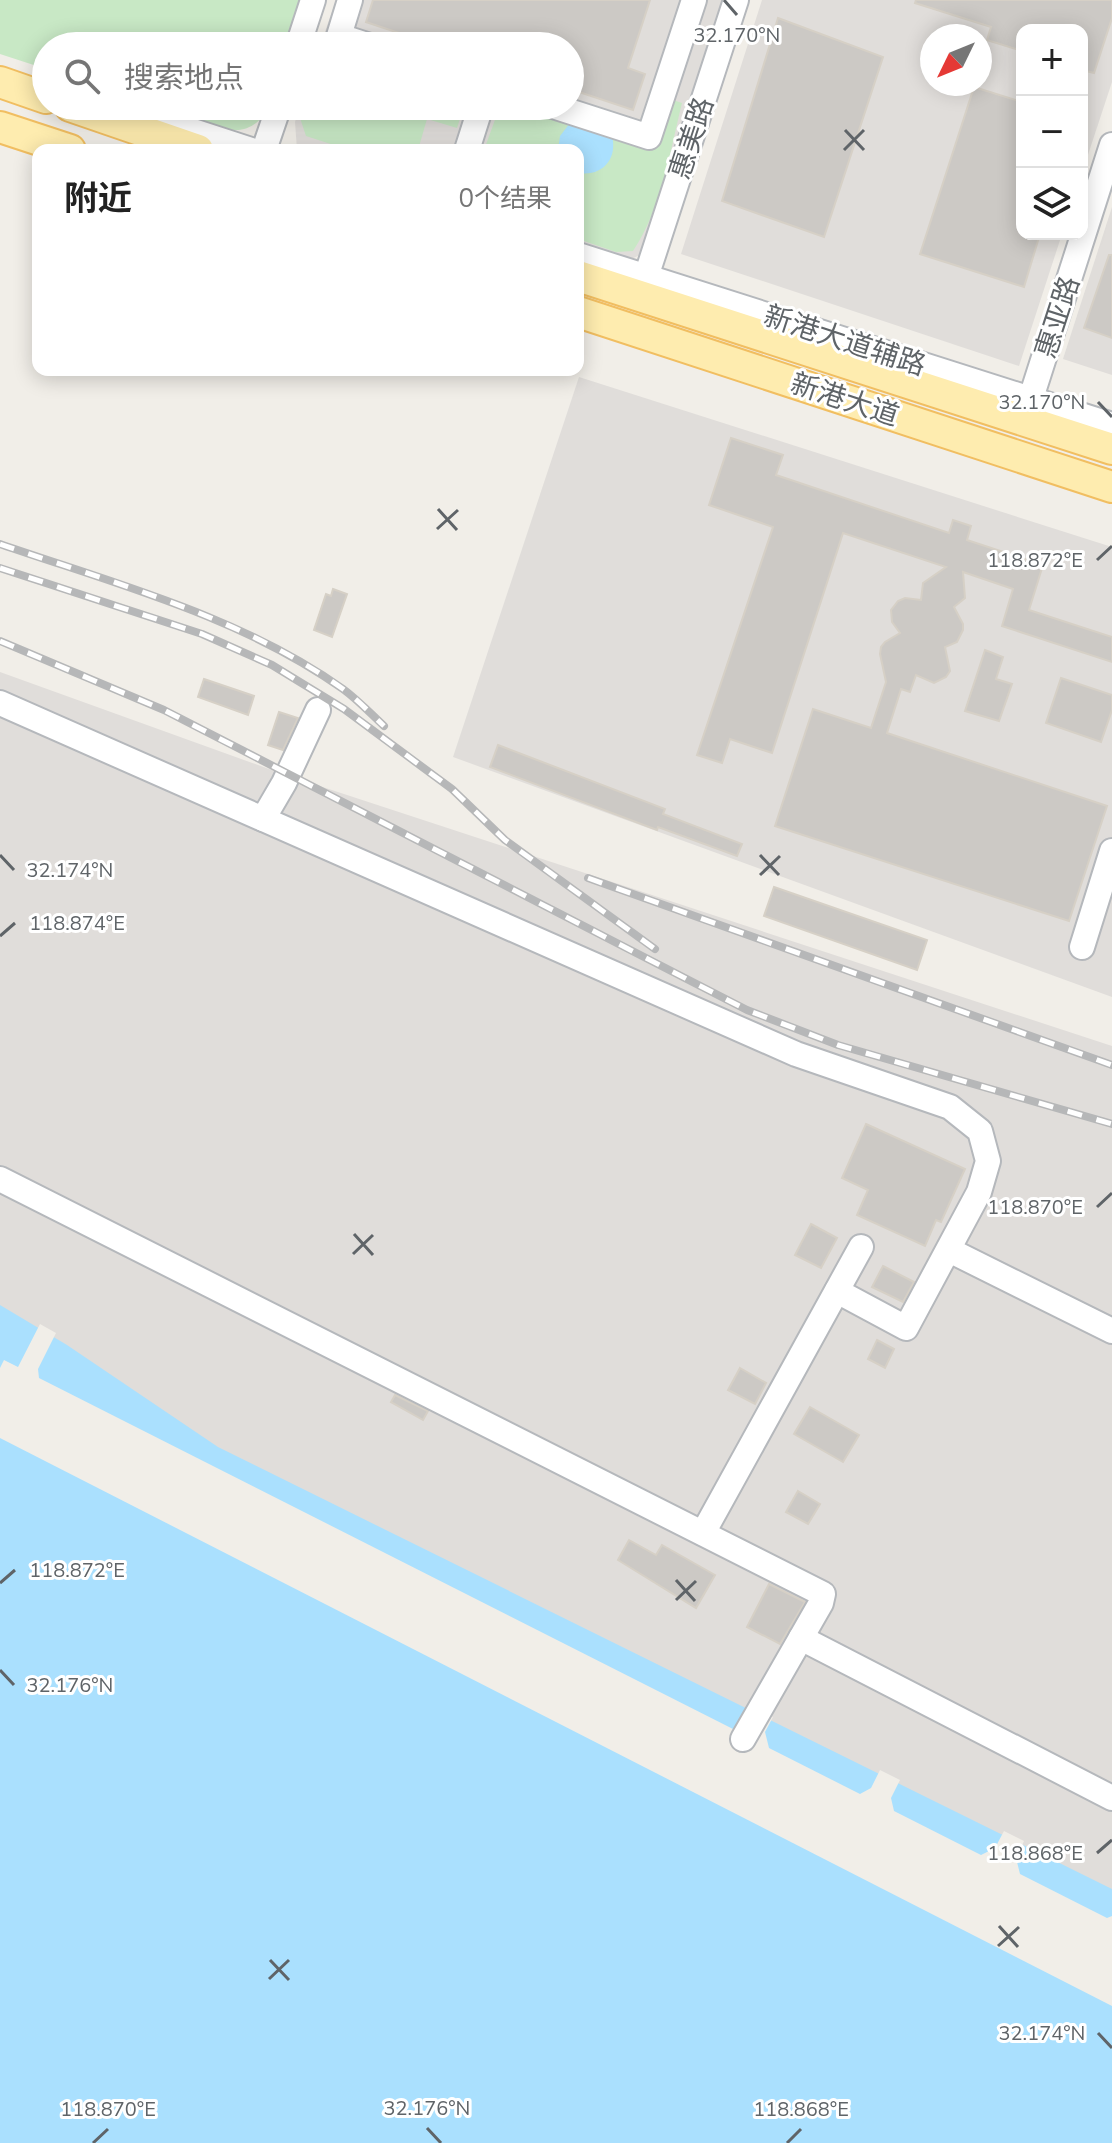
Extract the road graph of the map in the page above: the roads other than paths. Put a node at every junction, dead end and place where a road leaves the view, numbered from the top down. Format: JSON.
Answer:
{"nodes":[{"id":1,"x":313,"y":0,"type":"edge"},
{"id":2,"x":350,"y":0,"type":"edge"},
{"id":3,"x":694,"y":0,"type":"edge"},
{"id":4,"x":736,"y":0,"type":"edge"},
{"id":5,"x":303,"y":32,"type":"edge"},
{"id":6,"x":340,"y":32,"type":"edge"},
{"id":7,"x":0,"y":68,"type":"edge"},
{"id":8,"x":32,"y":78,"type":"edge"},
{"id":9,"x":0,"y":82,"type":"edge"},
{"id":10,"x":32,"y":93,"type":"edge"},
{"id":11,"x":584,"y":116,"type":"edge"},
{"id":12,"x":111,"y":120,"type":"edge"},
{"id":13,"x":159,"y":120,"type":"edge"},
{"id":14,"x":274,"y":120,"type":"edge"},
{"id":15,"x":477,"y":120,"type":"edge"},
{"id":16,"x":0,"y":127,"type":"edge"},
{"id":17,"x":52,"y":144,"type":"edge"},
{"id":18,"x":181,"y":144,"type":"edge"},
{"id":19,"x":233,"y":144,"type":"edge"},
{"id":20,"x":266,"y":144,"type":"edge"},
{"id":21,"x":469,"y":144,"type":"edge"},
{"id":22,"x":1112,"y":145,"type":"edge"},
{"id":23,"x":584,"y":257,"type":"edge"},
{"id":24,"x":646,"y":277,"type":"junction"},
{"id":25,"x":584,"y":278,"type":"edge"},
{"id":26,"x":584,"y":314,"type":"edge"},
{"id":27,"x":1031,"y":398,"type":"junction"},
{"id":28,"x":1112,"y":425,"type":"edge"},
{"id":29,"x":1112,"y":449,"type":"edge"},
{"id":30,"x":1112,"y":487,"type":"edge"},
{"id":31,"x":0,"y":703,"type":"edge"},
{"id":32,"x":318,"y":710,"type":"dead end"},
{"id":33,"x":263,"y":819,"type":"junction"},
{"id":34,"x":1112,"y":851,"type":"edge"},
{"id":35,"x":1082,"y":947,"type":"dead end"},
{"id":36,"x":0,"y":1179,"type":"edge"},
{"id":37,"x":861,"y":1247,"type":"dead end"},
{"id":38,"x":949,"y":1250,"type":"junction"},
{"id":39,"x":837,"y":1291,"type":"junction"},
{"id":40,"x":1112,"y":1331,"type":"edge"},
{"id":41,"x":703,"y":1533,"type":"junction"},
{"id":42,"x":801,"y":1638,"type":"junction"},
{"id":43,"x":743,"y":1739,"type":"dead end"},
{"id":44,"x":1112,"y":1798,"type":"edge"}],
"edges":[{"from":1,"to":5,"type":"street"},
{"from":2,"to":6,"type":"street"},
{"from":3,"to":11,"type":"street"},
{"from":4,"to":24,"type":"street","name":"惠美路"},
{"from":7,"to":8,"type":"street"},
{"from":9,"to":10,"type":"main road"},
{"from":12,"to":18,"type":"main road"},
{"from":13,"to":19,"type":"street"},
{"from":14,"to":20,"type":"street"},
{"from":15,"to":21,"type":"street"},
{"from":16,"to":17,"type":"main road"},
{"from":22,"to":27,"type":"street","name":"惠亚路"},
{"from":23,"to":24,"type":"street","name":"新港大道辅路"},
{"from":24,"to":27,"type":"street","name":"新港大道辅路"},
{"from":25,"to":29,"type":"main road","name":"新港大道"},
{"from":26,"to":30,"type":"main road","name":"新港大道"},
{"from":27,"to":28,"type":"street","name":"新港大道辅路"},
{"from":31,"to":33,"type":"street"},
{"from":32,"to":33,"type":"street"},
{"from":33,"to":38,"type":"street"},
{"from":34,"to":35,"type":"street"},
{"from":36,"to":41,"type":"street"},
{"from":37,"to":39,"type":"street"},
{"from":38,"to":39,"type":"street"},
{"from":38,"to":40,"type":"street"},
{"from":39,"to":41,"type":"street"},
{"from":41,"to":42,"type":"street"},
{"from":42,"to":43,"type":"street"},
{"from":42,"to":44,"type":"street"}]}
